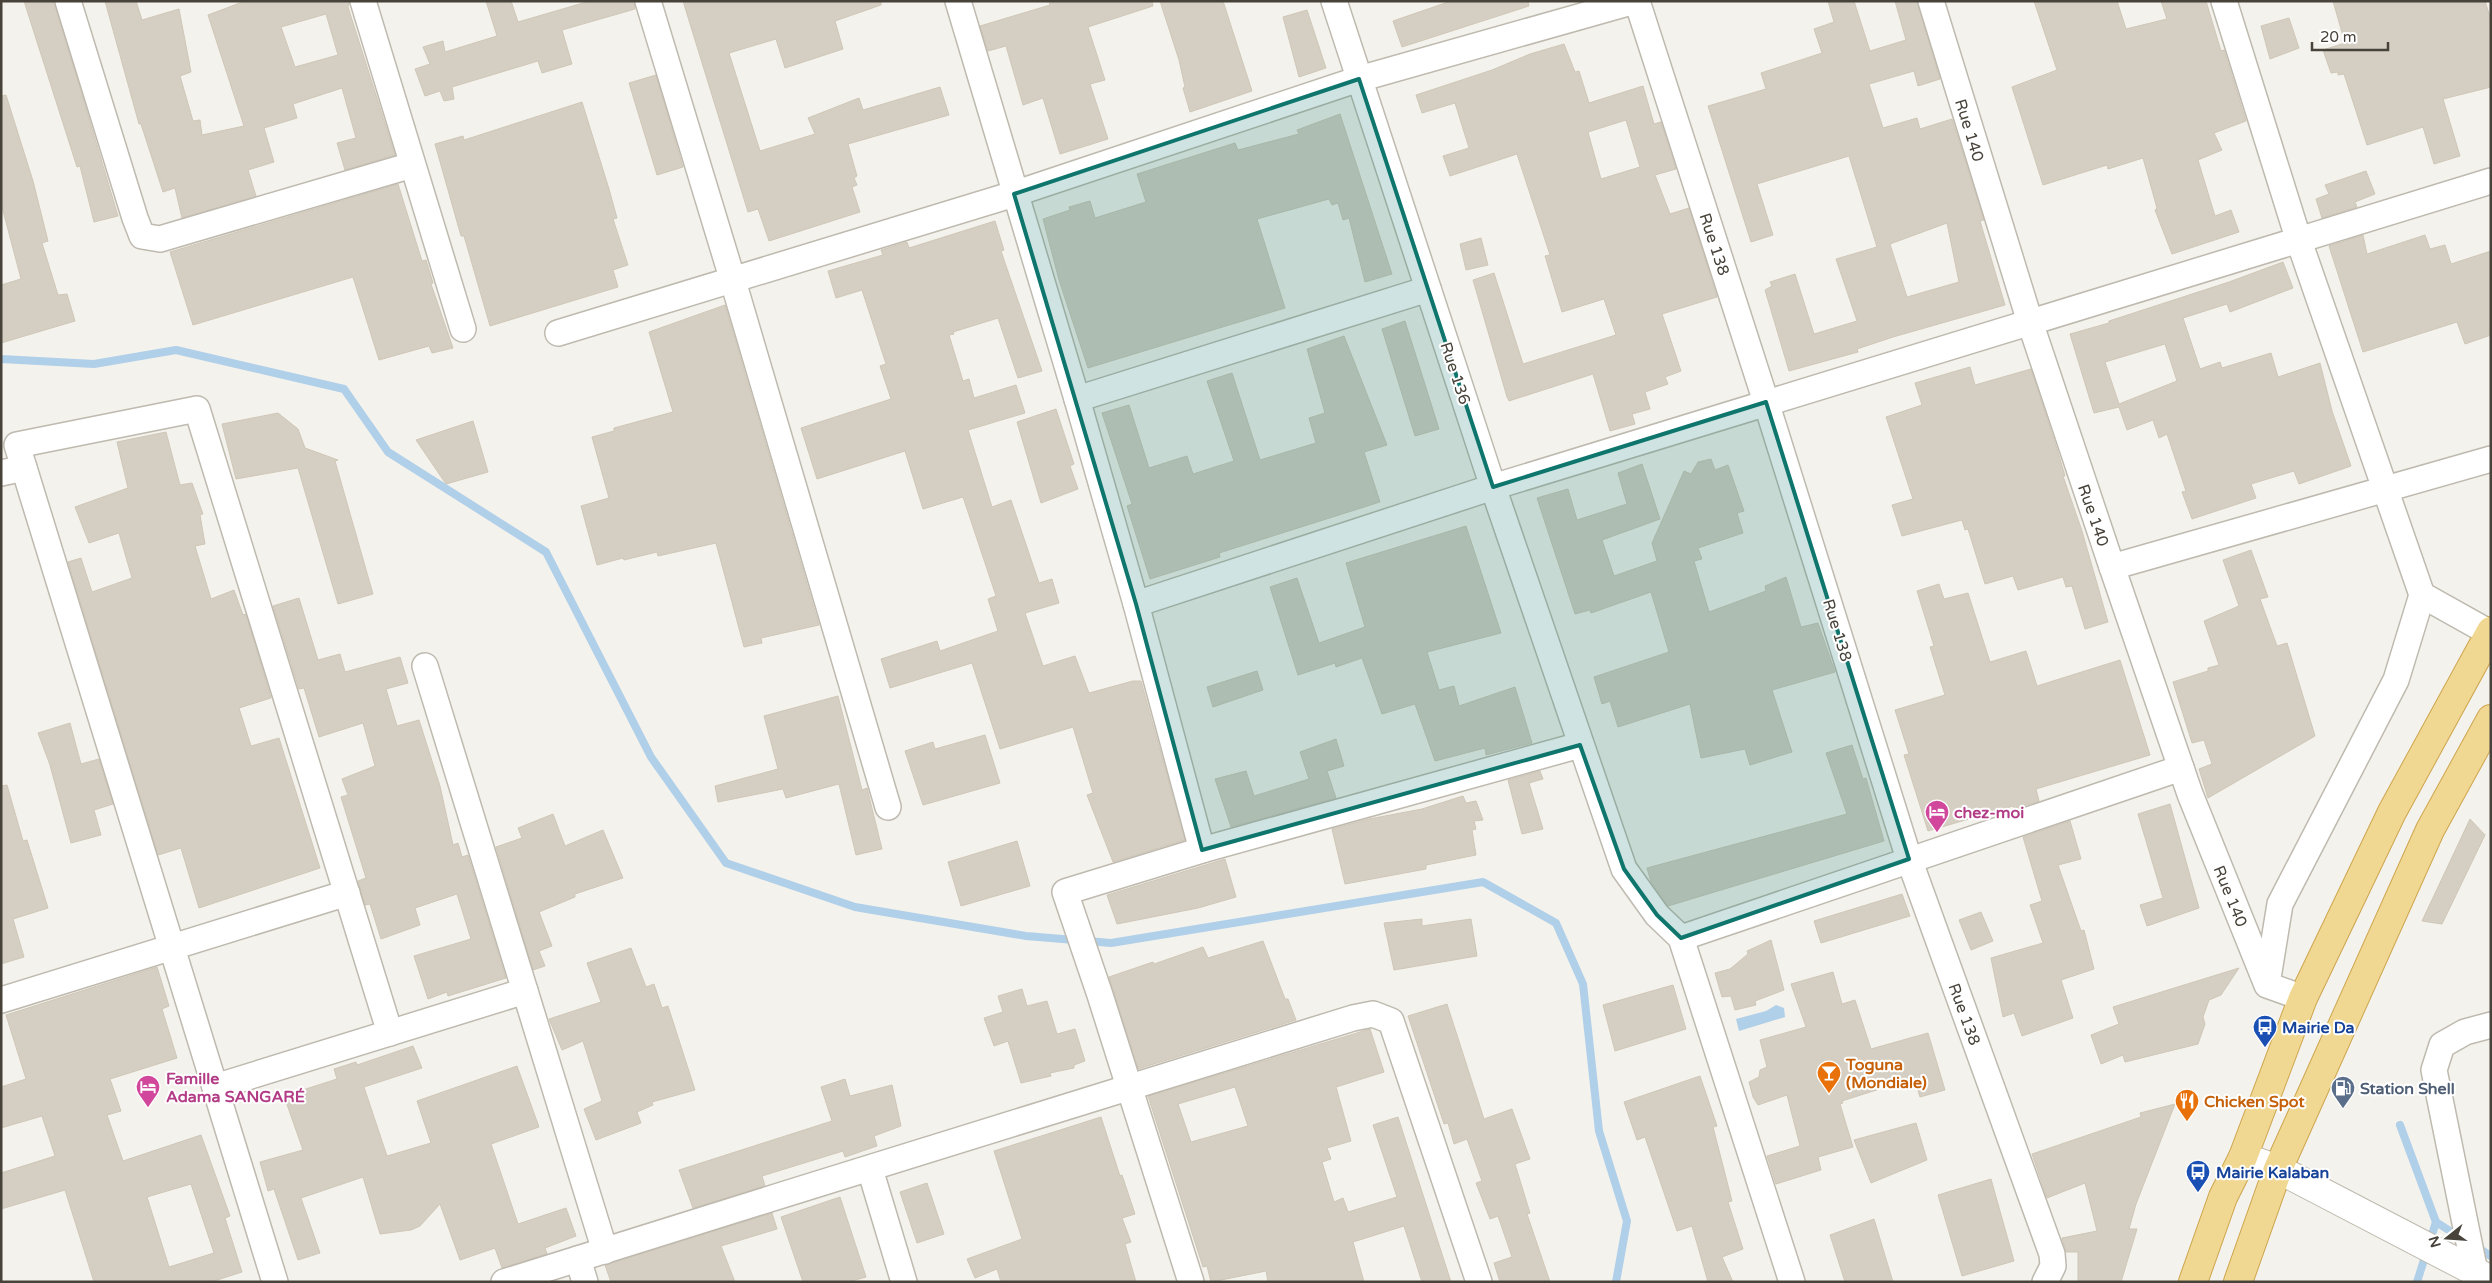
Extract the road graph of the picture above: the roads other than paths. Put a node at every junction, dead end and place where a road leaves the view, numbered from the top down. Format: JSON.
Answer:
{"nodes":[{"id":1,"x":68,"y":1,"type":"edge"},
{"id":2,"x":362,"y":1,"type":"edge"},
{"id":3,"x":648,"y":1,"type":"edge"},
{"id":4,"x":958,"y":1,"type":"edge"},
{"id":5,"x":1334,"y":1,"type":"edge"},
{"id":6,"x":1636,"y":1,"type":"edge"},
{"id":7,"x":1931,"y":1,"type":"edge"},
{"id":8,"x":2224,"y":1,"type":"edge"},
{"id":9,"x":1359,"y":79,"type":"junction"},
{"id":10,"x":412,"y":165,"type":"junction"},
{"id":11,"x":2491,"y":181,"type":"edge"},
{"id":12,"x":1014,"y":194,"type":"junction"},
{"id":13,"x":2300,"y":241,"type":"junction"},
{"id":14,"x":733,"y":281,"type":"junction"},
{"id":15,"x":1428,"y":289,"type":"junction"},
{"id":16,"x":2030,"y":322,"type":"junction"},
{"id":17,"x":463,"y":329,"type":"dead end"},
{"id":18,"x":558,"y":333,"type":"dead end"},
{"id":19,"x":1077,"y":399,"type":"junction"},
{"id":20,"x":1766,"y":402,"type":"junction"},
{"id":21,"x":2491,"y":459,"type":"edge"},
{"id":22,"x":13,"y":470,"type":"edge"},
{"id":23,"x":1493,"y":488,"type":"junction"},
{"id":24,"x":2385,"y":489,"type":"junction"},
{"id":25,"x":2112,"y":567,"type":"junction"},
{"id":26,"x":2422,"y":595,"type":"junction"},
{"id":27,"x":1136,"y":604,"type":"junction"},
{"id":28,"x":2490,"y":632,"type":"edge"},
{"id":29,"x":425,"y":666,"type":"dead end"},
{"id":30,"x":2491,"y":718,"type":"edge"},
{"id":31,"x":1580,"y":745,"type":"junction"},
{"id":32,"x":2181,"y":768,"type":"junction"},
{"id":33,"x":888,"y":807,"type":"dead end"},
{"id":34,"x":1202,"y":850,"type":"junction"},
{"id":35,"x":1909,"y":859,"type":"junction"},
{"id":36,"x":347,"y":893,"type":"junction"},
{"id":37,"x":1681,"y":938,"type":"junction"},
{"id":38,"x":172,"y":947,"type":"junction"},
{"id":39,"x":2267,"y":985,"type":"junction"},
{"id":40,"x":524,"y":991,"type":"junction"},
{"id":41,"x":2303,"y":998,"type":"junction"},
{"id":42,"x":1,"y":1000,"type":"edge"},
{"id":43,"x":2491,"y":1025,"type":"edge"},
{"id":44,"x":390,"y":1033,"type":"junction"},
{"id":45,"x":1129,"y":1086,"type":"junction"},
{"id":46,"x":215,"y":1087,"type":"junction"},
{"id":47,"x":2243,"y":1157,"type":"junction"},
{"id":48,"x":870,"y":1169,"type":"junction"},
{"id":49,"x":2278,"y":1169,"type":"junction"},
{"id":50,"x":605,"y":1251,"type":"junction"},
{"id":51,"x":582,"y":1270,"type":"edge"},
{"id":52,"x":2483,"y":1276,"type":"edge"},
{"id":53,"x":275,"y":1282,"type":"edge"},
{"id":54,"x":504,"y":1282,"type":"edge"},
{"id":55,"x":904,"y":1282,"type":"edge"},
{"id":56,"x":1190,"y":1282,"type":"edge"},
{"id":57,"x":1479,"y":1282,"type":"edge"},
{"id":58,"x":1792,"y":1282,"type":"edge"},
{"id":59,"x":2046,"y":1282,"type":"edge"},
{"id":60,"x":2194,"y":1282,"type":"edge"},
{"id":61,"x":2238,"y":1282,"type":"edge"}],
"edges":[{"from":1,"to":10,"type":"street"},
{"from":2,"to":10,"type":"street"},
{"from":3,"to":14,"type":"street"},
{"from":4,"to":12,"type":"street"},
{"from":5,"to":9,"type":"street","name":"Rue 136"},
{"from":6,"to":9,"type":"street"},
{"from":6,"to":20,"type":"street","name":"Rue 138"},
{"from":7,"to":16,"type":"street","name":"Rue 140"},
{"from":8,"to":13,"type":"street"},
{"from":9,"to":12,"type":"street"},
{"from":9,"to":15,"type":"street","name":"Rue 136"},
{"from":10,"to":17,"type":"street"},
{"from":11,"to":13,"type":"street"},
{"from":12,"to":14,"type":"street"},
{"from":12,"to":19,"type":"street"},
{"from":13,"to":16,"type":"street"},
{"from":13,"to":24,"type":"street"},
{"from":14,"to":18,"type":"street"},
{"from":14,"to":33,"type":"street"},
{"from":15,"to":19,"type":"street"},
{"from":15,"to":23,"type":"street","name":"Rue 136"},
{"from":16,"to":20,"type":"street"},
{"from":16,"to":25,"type":"street","name":"Rue 140"},
{"from":19,"to":27,"type":"street"},
{"from":20,"to":23,"type":"street"},
{"from":20,"to":35,"type":"street","name":"Rue 138"},
{"from":21,"to":24,"type":"street"},
{"from":22,"to":36,"type":"street"},
{"from":22,"to":38,"type":"street"},
{"from":23,"to":27,"type":"street"},
{"from":23,"to":31,"type":"street","name":"Rue 136"},
{"from":24,"to":25,"type":"street"},
{"from":24,"to":26,"type":"street"},
{"from":25,"to":32,"type":"street","name":"Rue 140"},
{"from":26,"to":28,"type":"street"},
{"from":26,"to":39,"type":"street"},
{"from":27,"to":34,"type":"street"},
{"from":28,"to":41,"type":"highway"},
{"from":29,"to":40,"type":"street"},
{"from":30,"to":49,"type":"highway"},
{"from":31,"to":34,"type":"street"},
{"from":31,"to":37,"type":"street","name":"Rue 136"},
{"from":32,"to":35,"type":"street"},
{"from":32,"to":39,"type":"street","name":"Rue 140"},
{"from":34,"to":45,"type":"street"},
{"from":35,"to":37,"type":"street"},
{"from":35,"to":59,"type":"street","name":"Rue 138"},
{"from":36,"to":38,"type":"street"},
{"from":36,"to":44,"type":"street"},
{"from":37,"to":58,"type":"street"},
{"from":38,"to":42,"type":"street"},
{"from":38,"to":46,"type":"street"},
{"from":39,"to":41,"type":"street"},
{"from":40,"to":44,"type":"street"},
{"from":40,"to":50,"type":"street"},
{"from":41,"to":47,"type":"highway"},
{"from":43,"to":52,"type":"street"},
{"from":44,"to":46,"type":"street"},
{"from":45,"to":48,"type":"street"},
{"from":45,"to":56,"type":"street"},
{"from":45,"to":57,"type":"street"},
{"from":46,"to":53,"type":"street"},
{"from":47,"to":49,"type":"street"},
{"from":47,"to":60,"type":"highway"},
{"from":48,"to":50,"type":"street"},
{"from":48,"to":55,"type":"street"},
{"from":49,"to":52,"type":"street"},
{"from":49,"to":61,"type":"highway"},
{"from":50,"to":51,"type":"street"},
{"from":51,"to":54,"type":"street"}]}
